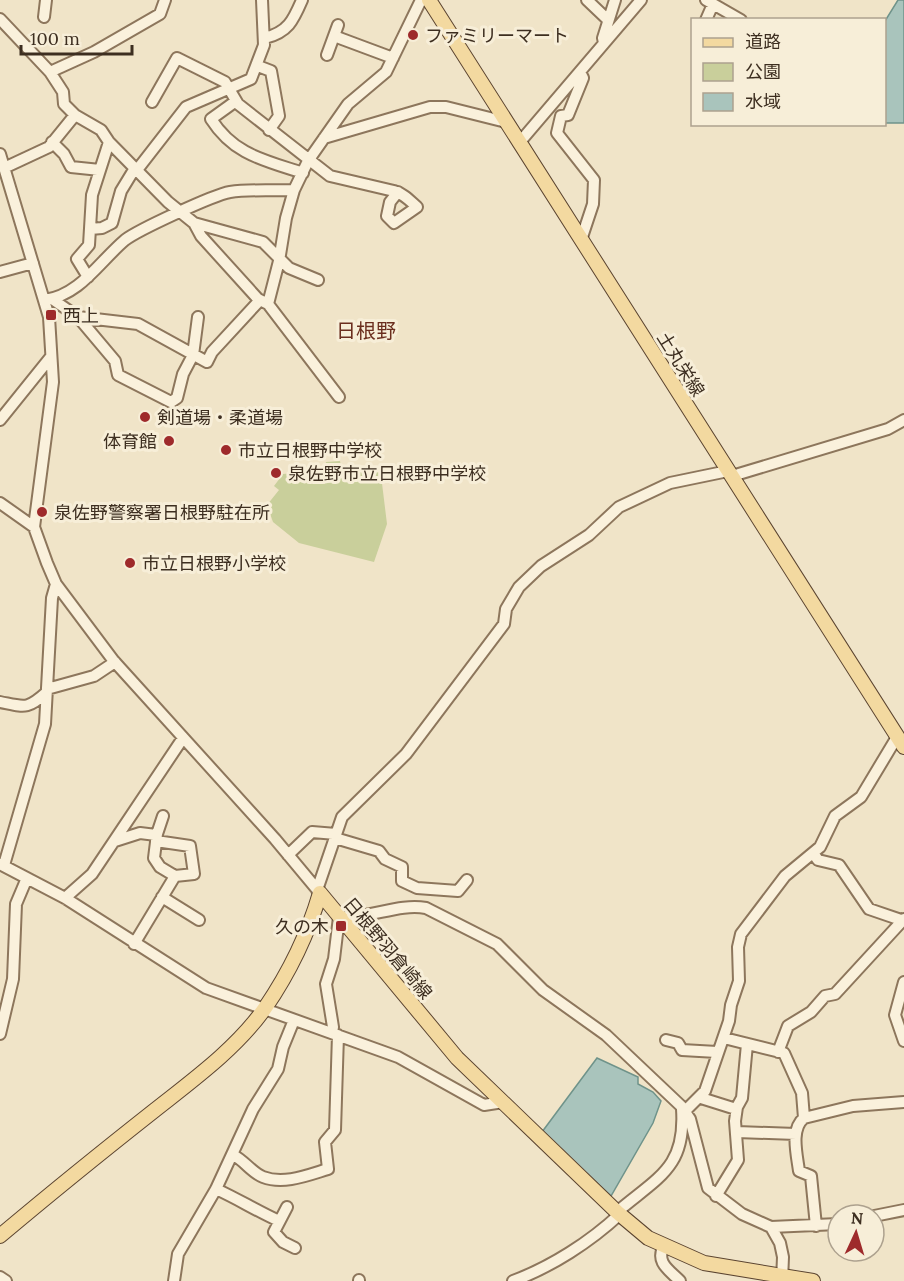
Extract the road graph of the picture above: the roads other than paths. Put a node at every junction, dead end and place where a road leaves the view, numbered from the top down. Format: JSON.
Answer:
{"nodes":[{"id":1,"x":46,"y":0,"type":"edge"},
{"id":2,"x":164,"y":0,"type":"edge"},
{"id":3,"x":262,"y":0,"type":"edge"},
{"id":4,"x":302,"y":0,"type":"edge"},
{"id":5,"x":421,"y":0,"type":"edge"},
{"id":6,"x":429,"y":0,"type":"edge"},
{"id":7,"x":587,"y":0,"type":"edge"},
{"id":8,"x":615,"y":0,"type":"edge"},
{"id":9,"x":641,"y":0,"type":"edge"},
{"id":10,"x":709,"y":2,"type":"edge"},
{"id":11,"x":44,"y":17,"type":"dead end"},
{"id":12,"x":706,"y":18,"type":"edge"},
{"id":13,"x":737,"y":18,"type":"edge"},
{"id":14,"x":0,"y":19,"type":"edge"},
{"id":15,"x":608,"y":20,"type":"junction"},
{"id":16,"x":338,"y":25,"type":"dead end"},
{"id":17,"x":334,"y":36,"type":"junction"},
{"id":18,"x":265,"y":38,"type":"junction"},
{"id":19,"x":604,"y":44,"type":"junction"},
{"id":20,"x":327,"y":55,"type":"dead end"},
{"id":21,"x":393,"y":58,"type":"junction"},
{"id":22,"x":258,"y":66,"type":"junction"},
{"id":23,"x":50,"y":72,"type":"junction"},
{"id":24,"x":580,"y":72,"type":"junction"},
{"id":25,"x":229,"y":88,"type":"junction"},
{"id":26,"x":236,"y":101,"type":"junction"},
{"id":27,"x":152,"y":102,"type":"dead end"},
{"id":28,"x":75,"y":115,"type":"junction"},
{"id":29,"x":506,"y":122,"type":"junction"},
{"id":30,"x":269,"y":130,"type":"junction"},
{"id":31,"x":324,"y":138,"type":"junction"},
{"id":32,"x":52,"y":142,"type":"junction"},
{"id":33,"x":109,"y":142,"type":"junction"},
{"id":34,"x":519,"y":143,"type":"junction"},
{"id":35,"x":0,"y":154,"type":"edge"},
{"id":36,"x":308,"y":161,"type":"junction"},
{"id":37,"x":4,"y":168,"type":"junction"},
{"id":38,"x":136,"y":169,"type":"junction"},
{"id":39,"x":100,"y":170,"type":"junction"},
{"id":40,"x":303,"y":174,"type":"junction"},
{"id":41,"x":294,"y":190,"type":"junction"},
{"id":42,"x":398,"y":192,"type":"dead end"},
{"id":43,"x":182,"y":212,"type":"junction"},
{"id":44,"x":194,"y":223,"type":"junction"},
{"id":45,"x":90,"y":229,"type":"junction"},
{"id":46,"x":581,"y":240,"type":"junction"},
{"id":47,"x":279,"y":261,"type":"junction"},
{"id":48,"x":33,"y":263,"type":"junction"},
{"id":49,"x":0,"y":272,"type":"edge"},
{"id":50,"x":88,"y":277,"type":"junction"},
{"id":51,"x":318,"y":280,"type":"dead end"},
{"id":52,"x":48,"y":299,"type":"junction"},
{"id":53,"x":264,"y":302,"type":"junction"},
{"id":54,"x":78,"y":317,"type":"junction"},
{"id":55,"x":198,"y":317,"type":"dead end"},
{"id":56,"x":193,"y":356,"type":"junction"},
{"id":57,"x":50,"y":358,"type":"junction"},
{"id":58,"x":339,"y":397,"type":"dead end"},
{"id":59,"x":0,"y":420,"type":"edge"},
{"id":60,"x":904,"y":420,"type":"edge"},
{"id":61,"x":730,"y":474,"type":"junction"},
{"id":62,"x":0,"y":503,"type":"edge"},
{"id":63,"x":34,"y":527,"type":"junction"},
{"id":64,"x":56,"y":584,"type":"junction"},
{"id":65,"x":115,"y":662,"type":"junction"},
{"id":66,"x":47,"y":691,"type":"junction"},
{"id":67,"x":0,"y":702,"type":"edge"},
{"id":68,"x":183,"y":738,"type":"junction"},
{"id":69,"x":901,"y":742,"type":"edge"},
{"id":70,"x":163,"y":816,"type":"dead end"},
{"id":71,"x":336,"y":836,"type":"junction"},
{"id":72,"x":156,"y":838,"type":"junction"},
{"id":73,"x":115,"y":841,"type":"junction"},
{"id":74,"x":813,"y":853,"type":"junction"},
{"id":75,"x":288,"y":855,"type":"junction"},
{"id":76,"x":2,"y":865,"type":"edge"},
{"id":77,"x":175,"y":876,"type":"junction"},
{"id":78,"x":27,"y":878,"type":"junction"},
{"id":79,"x":467,"y":880,"type":"dead end"},
{"id":80,"x":417,"y":888,"type":"junction"},
{"id":81,"x":319,"y":892,"type":"junction"},
{"id":82,"x":162,"y":897,"type":"junction"},
{"id":83,"x":65,"y":898,"type":"junction"},
{"id":84,"x":414,"y":906,"type":"junction"},
{"id":85,"x":339,"y":917,"type":"junction"},
{"id":86,"x":199,"y":920,"type":"dead end"},
{"id":87,"x":904,"y":920,"type":"edge"},
{"id":88,"x":0,"y":936,"type":"edge"},
{"id":89,"x":12,"y":941,"type":"junction"},
{"id":90,"x":134,"y":944,"type":"junction"},
{"id":91,"x":904,"y":982,"type":"edge"},
{"id":92,"x":264,"y":1010,"type":"junction"},
{"id":93,"x":294,"y":1020,"type":"junction"},
{"id":94,"x":0,"y":1034,"type":"edge"},
{"id":95,"x":335,"y":1034,"type":"junction"},
{"id":96,"x":724,"y":1038,"type":"junction"},
{"id":97,"x":666,"y":1040,"type":"dead end"},
{"id":98,"x":904,"y":1041,"type":"edge"},
{"id":99,"x":747,"y":1044,"type":"junction"},
{"id":100,"x":717,"y":1052,"type":"junction"},
{"id":101,"x":778,"y":1052,"type":"junction"},
{"id":102,"x":701,"y":1098,"type":"junction"},
{"id":103,"x":503,"y":1102,"type":"junction"},
{"id":104,"x":904,"y":1102,"type":"edge"},
{"id":105,"x":683,"y":1109,"type":"junction"},
{"id":106,"x":736,"y":1109,"type":"junction"},
{"id":107,"x":804,"y":1118,"type":"junction"},
{"id":108,"x":737,"y":1132,"type":"junction"},
{"id":109,"x":796,"y":1134,"type":"junction"},
{"id":110,"x":232,"y":1155,"type":"junction"},
{"id":111,"x":216,"y":1189,"type":"junction"},
{"id":112,"x":716,"y":1196,"type":"junction"},
{"id":113,"x":286,"y":1207,"type":"dead end"},
{"id":114,"x":904,"y":1210,"type":"edge"},
{"id":115,"x":619,"y":1214,"type":"junction"},
{"id":116,"x":886,"y":1214,"type":"edge"},
{"id":117,"x":279,"y":1221,"type":"junction"},
{"id":118,"x":826,"y":1225,"type":"edge"},
{"id":119,"x":816,"y":1226,"type":"junction"},
{"id":120,"x":771,"y":1227,"type":"junction"},
{"id":121,"x":0,"y":1236,"type":"edge"},
{"id":122,"x":664,"y":1246,"type":"junction"},
{"id":123,"x":295,"y":1248,"type":"dead end"},
{"id":124,"x":0,"y":1277,"type":"edge"},
{"id":125,"x":782,"y":1278,"type":"edge"},
{"id":126,"x":6,"y":1281,"type":"edge"},
{"id":127,"x":174,"y":1281,"type":"edge"},
{"id":128,"x":513,"y":1281,"type":"edge"},
{"id":129,"x":680,"y":1281,"type":"edge"},
{"id":130,"x":813,"y":1281,"type":"edge"}],
"edges":[{"from":1,"to":11,"type":"street"},
{"from":2,"to":23,"type":"street"},
{"from":3,"to":18,"type":"street"},
{"from":4,"to":18,"type":"street"},
{"from":5,"to":21,"type":"street"},
{"from":6,"to":29,"type":"main road","name":"土丸栄線"},
{"from":7,"to":15,"type":"street"},
{"from":8,"to":15,"type":"street"},
{"from":9,"to":19,"type":"street"},
{"from":10,"to":12,"type":"street"},
{"from":10,"to":13,"type":"street"},
{"from":14,"to":23,"type":"street"},
{"from":15,"to":19,"type":"street"},
{"from":16,"to":17,"type":"street"},
{"from":17,"to":20,"type":"street"},
{"from":17,"to":21,"type":"street"},
{"from":18,"to":22,"type":"street"},
{"from":19,"to":24,"type":"street"},
{"from":21,"to":31,"type":"street"},
{"from":22,"to":25,"type":"street"},
{"from":22,"to":30,"type":"street"},
{"from":23,"to":28,"type":"street"},
{"from":24,"to":34,"type":"street"},
{"from":24,"to":46,"type":"street"},
{"from":25,"to":26,"type":"street"},
{"from":25,"to":27,"type":"street"},
{"from":25,"to":38,"type":"street"},
{"from":26,"to":30,"type":"street"},
{"from":26,"to":40,"type":"street"},
{"from":28,"to":32,"type":"street"},
{"from":28,"to":33,"type":"street"},
{"from":29,"to":31,"type":"street"},
{"from":29,"to":34,"type":"main road","name":"土丸栄線"},
{"from":30,"to":36,"type":"street"},
{"from":31,"to":36,"type":"street"},
{"from":32,"to":37,"type":"street"},
{"from":32,"to":39,"type":"street"},
{"from":33,"to":38,"type":"street"},
{"from":33,"to":39,"type":"street"},
{"from":34,"to":46,"type":"main road","name":"土丸栄線"},
{"from":35,"to":37,"type":"street"},
{"from":36,"to":40,"type":"street"},
{"from":36,"to":42,"type":"street"},
{"from":37,"to":48,"type":"street"},
{"from":38,"to":43,"type":"street"},
{"from":38,"to":45,"type":"street"},
{"from":39,"to":45,"type":"street"},
{"from":40,"to":41,"type":"street"},
{"from":41,"to":43,"type":"street"},
{"from":41,"to":47,"type":"street"},
{"from":43,"to":44,"type":"street"},
{"from":43,"to":50,"type":"street"},
{"from":44,"to":47,"type":"street"},
{"from":44,"to":53,"type":"street"},
{"from":45,"to":50,"type":"street"},
{"from":46,"to":61,"type":"main road","name":"土丸栄線"},
{"from":47,"to":51,"type":"street"},
{"from":47,"to":53,"type":"street"},
{"from":48,"to":49,"type":"street"},
{"from":48,"to":52,"type":"street"},
{"from":50,"to":52,"type":"street"},
{"from":52,"to":54,"type":"street"},
{"from":52,"to":57,"type":"street"},
{"from":53,"to":56,"type":"street"},
{"from":53,"to":58,"type":"street"},
{"from":54,"to":56,"type":"street"},
{"from":54,"to":56,"type":"street"},
{"from":55,"to":56,"type":"street"},
{"from":57,"to":59,"type":"street"},
{"from":57,"to":63,"type":"street"},
{"from":60,"to":61,"type":"street"},
{"from":61,"to":69,"type":"main road","name":"土丸栄線"},
{"from":61,"to":71,"type":"street"},
{"from":62,"to":63,"type":"street"},
{"from":63,"to":64,"type":"street"},
{"from":64,"to":65,"type":"street"},
{"from":64,"to":66,"type":"street"},
{"from":65,"to":66,"type":"street"},
{"from":65,"to":68,"type":"street"},
{"from":66,"to":67,"type":"street"},
{"from":66,"to":76,"type":"street"},
{"from":68,"to":73,"type":"street"},
{"from":68,"to":75,"type":"street"},
{"from":69,"to":74,"type":"street"},
{"from":70,"to":72,"type":"street"},
{"from":71,"to":75,"type":"street"},
{"from":71,"to":80,"type":"street"},
{"from":71,"to":81,"type":"street"},
{"from":72,"to":73,"type":"street"},
{"from":72,"to":77,"type":"street"},
{"from":72,"to":77,"type":"street"},
{"from":73,"to":83,"type":"street"},
{"from":74,"to":87,"type":"street"},
{"from":74,"to":96,"type":"street"},
{"from":75,"to":81,"type":"street"},
{"from":76,"to":78,"type":"street"},
{"from":77,"to":82,"type":"street"},
{"from":78,"to":83,"type":"street"},
{"from":78,"to":89,"type":"street"},
{"from":79,"to":80,"type":"street"},
{"from":80,"to":84,"type":"street"},
{"from":81,"to":85,"type":"main road","name":"日根野羽倉崎線"},
{"from":81,"to":92,"type":"main road","name":"日根野羽倉崎線"},
{"from":82,"to":86,"type":"street"},
{"from":82,"to":90,"type":"street"},
{"from":83,"to":90,"type":"street"},
{"from":84,"to":85,"type":"street"},
{"from":84,"to":105,"type":"street"},
{"from":85,"to":95,"type":"street"},
{"from":85,"to":103,"type":"main road","name":"日根野羽倉崎線"},
{"from":87,"to":101,"type":"street"},
{"from":88,"to":89,"type":"street"},
{"from":89,"to":94,"type":"street"},
{"from":90,"to":92,"type":"street"},
{"from":91,"to":98,"type":"street"},
{"from":92,"to":93,"type":"street"},
{"from":92,"to":121,"type":"main road","name":"日根野羽倉崎線"},
{"from":93,"to":95,"type":"street"},
{"from":93,"to":110,"type":"street"},
{"from":95,"to":103,"type":"street"},
{"from":95,"to":110,"type":"street"},
{"from":96,"to":99,"type":"street"},
{"from":96,"to":100,"type":"street"},
{"from":97,"to":100,"type":"street"},
{"from":99,"to":101,"type":"street"},
{"from":99,"to":106,"type":"street"},
{"from":100,"to":102,"type":"street"},
{"from":101,"to":107,"type":"street"},
{"from":102,"to":105,"type":"street"},
{"from":102,"to":106,"type":"street"},
{"from":103,"to":115,"type":"main road","name":"日根野羽倉崎線"},
{"from":104,"to":107,"type":"street"},
{"from":105,"to":112,"type":"street"},
{"from":105,"to":115,"type":"street"},
{"from":106,"to":108,"type":"street"},
{"from":107,"to":109,"type":"street"},
{"from":108,"to":109,"type":"street"},
{"from":108,"to":112,"type":"street"},
{"from":109,"to":119,"type":"street"},
{"from":110,"to":111,"type":"street"},
{"from":111,"to":117,"type":"street"},
{"from":111,"to":127,"type":"street"},
{"from":112,"to":120,"type":"street"},
{"from":113,"to":117,"type":"street"},
{"from":114,"to":116,"type":"street"},
{"from":115,"to":122,"type":"main road","name":"日根野羽倉崎線"},
{"from":115,"to":128,"type":"street"},
{"from":117,"to":123,"type":"street"},
{"from":118,"to":119,"type":"street"},
{"from":119,"to":120,"type":"street"},
{"from":120,"to":125,"type":"street"},
{"from":122,"to":125,"type":"main road","name":"日根野羽倉崎線"},
{"from":122,"to":129,"type":"street"},
{"from":124,"to":126,"type":"street"},
{"from":125,"to":130,"type":"main road","name":"日根野羽倉崎線"}]}
